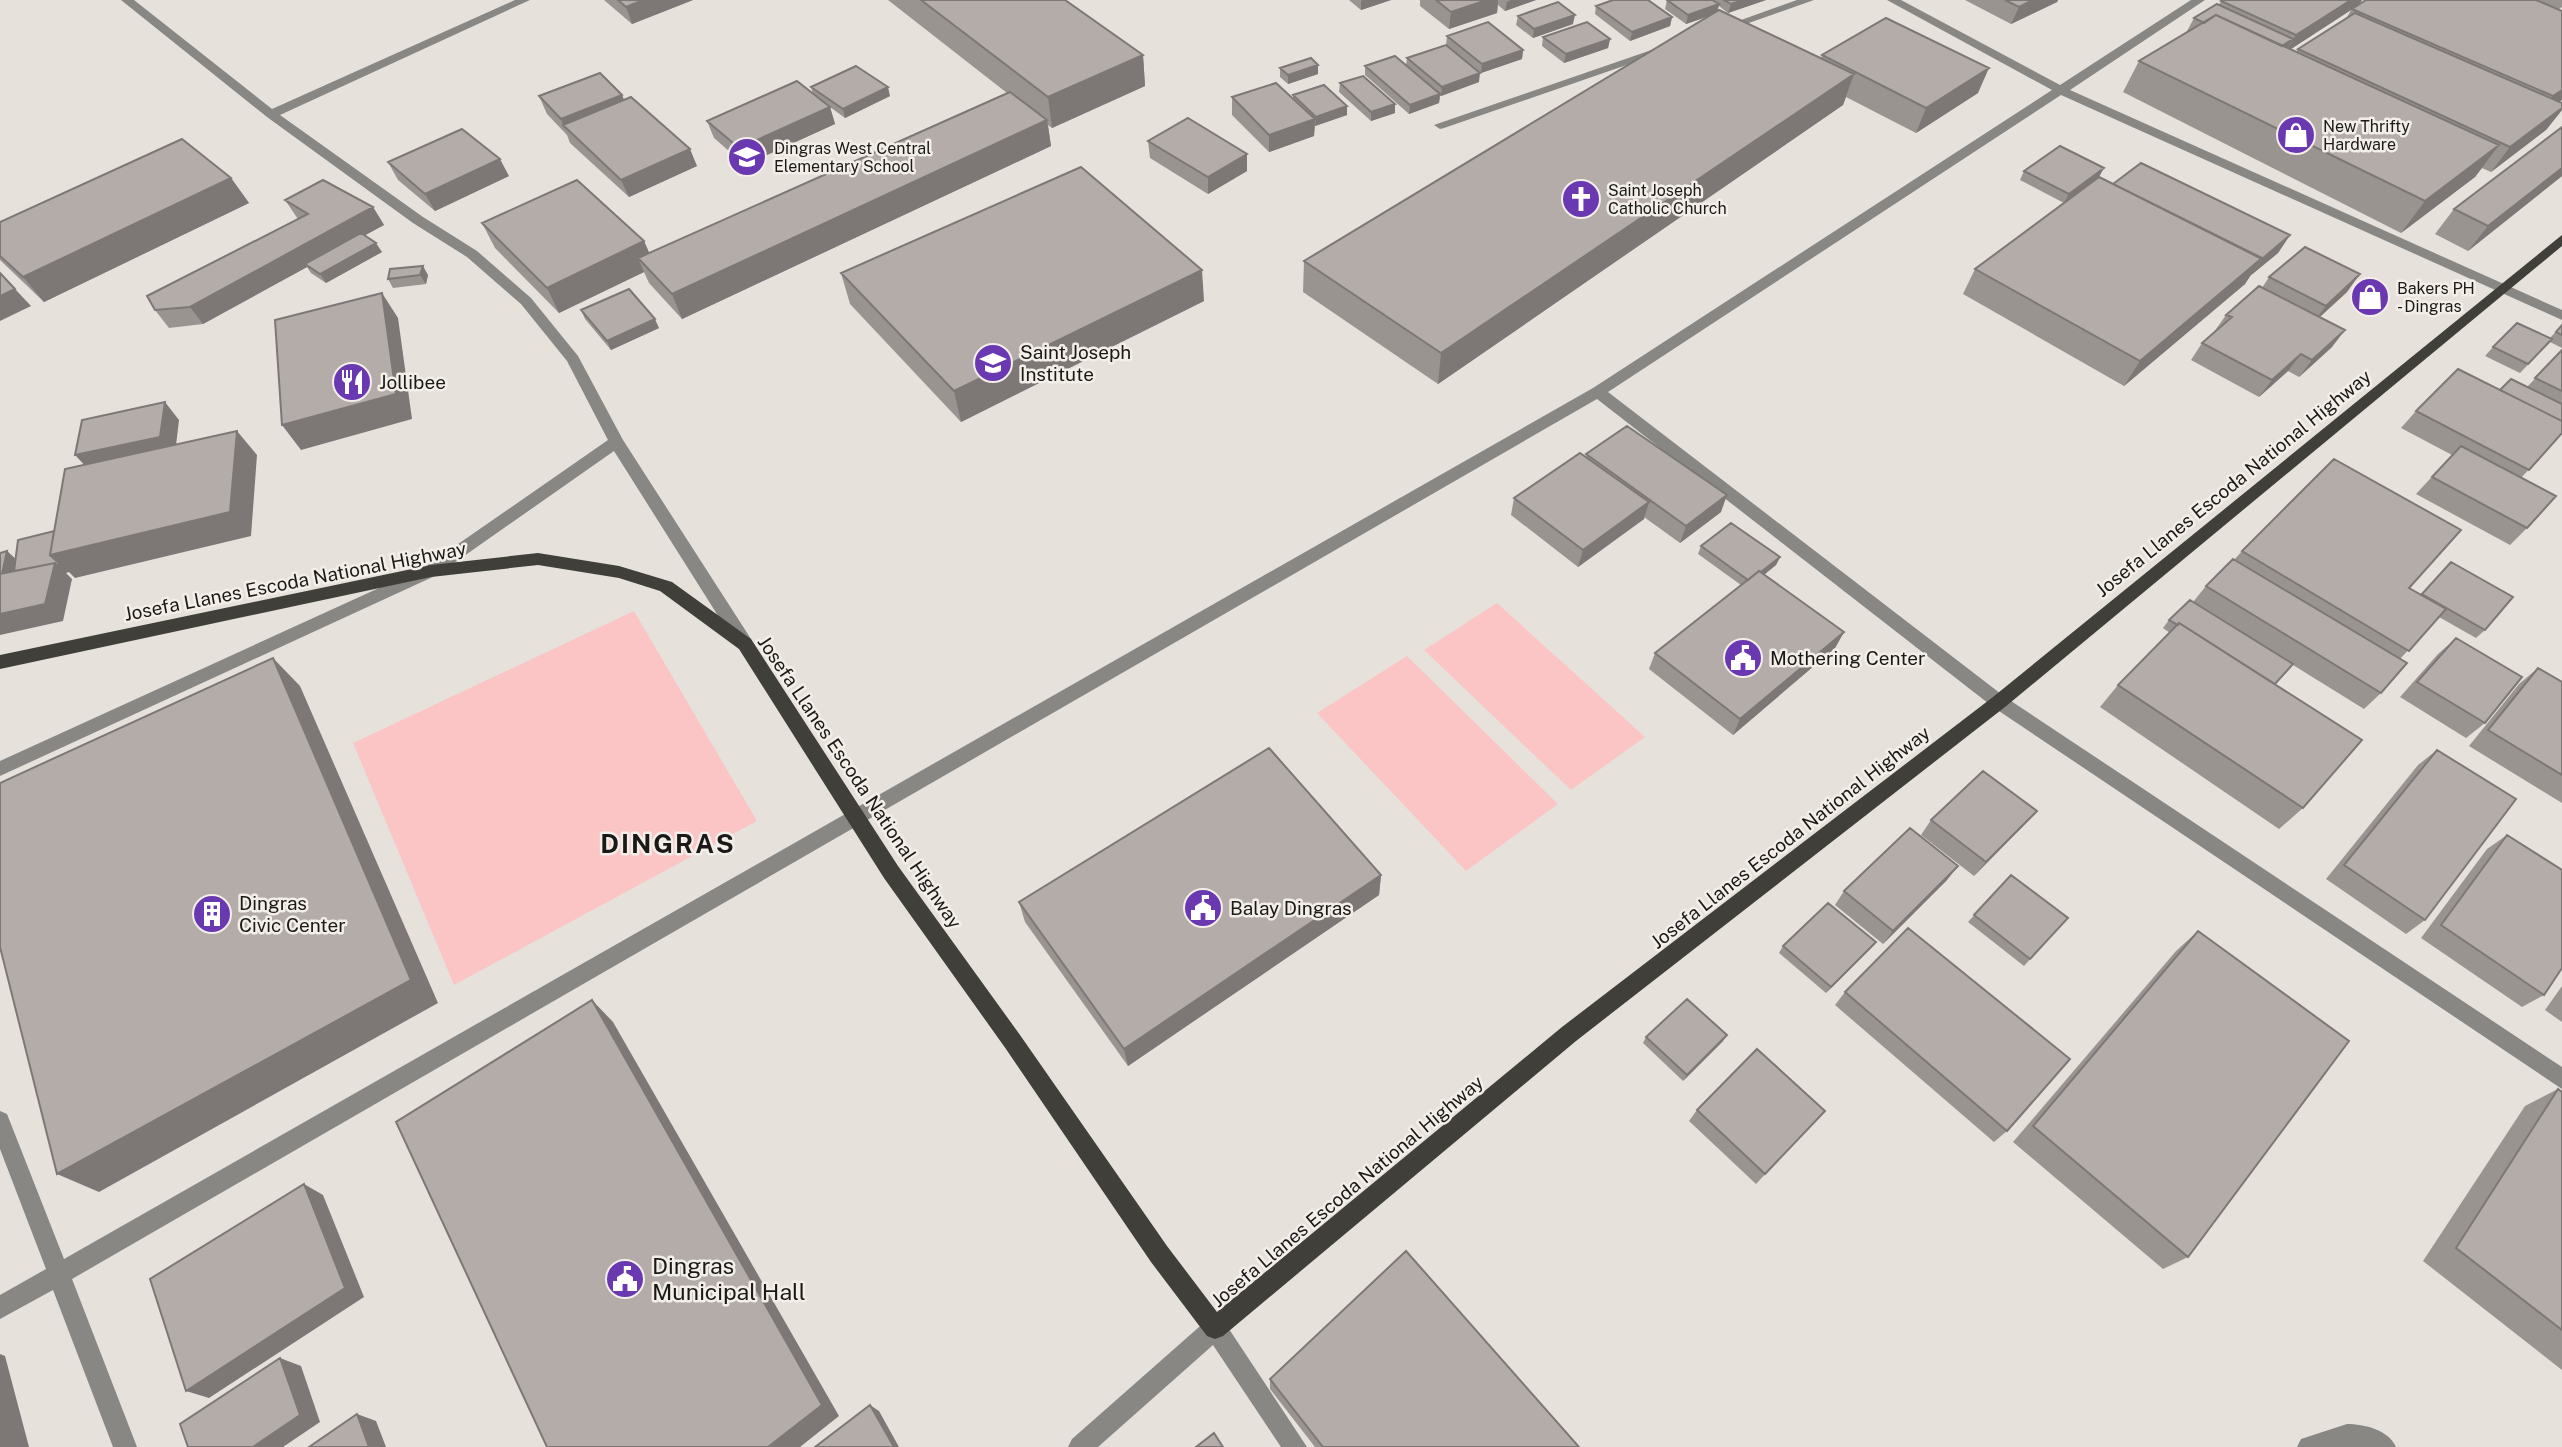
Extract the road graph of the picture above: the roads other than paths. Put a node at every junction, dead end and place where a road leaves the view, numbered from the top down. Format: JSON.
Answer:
{"nodes":[{"id":1,"x":127,"y":0,"type":"edge"},
{"id":2,"x":524,"y":0,"type":"edge"},
{"id":3,"x":1808,"y":0,"type":"edge"},
{"id":4,"x":1893,"y":0,"type":"edge"},
{"id":5,"x":2199,"y":0,"type":"edge"},
{"id":6,"x":1703,"y":36,"type":"edge"},
{"id":7,"x":1677,"y":45,"type":"edge"},
{"id":8,"x":2060,"y":90,"type":"junction"},
{"id":9,"x":271,"y":114,"type":"junction"},
{"id":10,"x":1440,"y":125,"type":"dead end"},
{"id":11,"x":2562,"y":239,"type":"edge"},
{"id":12,"x":2503,"y":289,"type":"junction"},
{"id":13,"x":2562,"y":316,"type":"edge"},
{"id":14,"x":1598,"y":391,"type":"junction"},
{"id":15,"x":616,"y":442,"type":"junction"},
{"id":16,"x":431,"y":571,"type":"junction"},
{"id":17,"x":745,"y":644,"type":"junction"},
{"id":18,"x":0,"y":662,"type":"edge"},
{"id":19,"x":1999,"y":702,"type":"junction"},
{"id":20,"x":0,"y":769,"type":"edge"},
{"id":21,"x":857,"y":816,"type":"junction"},
{"id":22,"x":2562,"y":1079,"type":"edge"},
{"id":23,"x":0,"y":1121,"type":"edge"},
{"id":24,"x":58,"y":1276,"type":"junction"},
{"id":25,"x":0,"y":1308,"type":"edge"},
{"id":26,"x":1215,"y":1328,"type":"junction"},
{"id":27,"x":125,"y":1447,"type":"edge"},
{"id":28,"x":1080,"y":1447,"type":"edge"},
{"id":29,"x":1295,"y":1447,"type":"edge"},
{"id":30,"x":2309,"y":1447,"type":"edge"},
{"id":31,"x":2384,"y":1447,"type":"edge"}],
"edges":[{"from":1,"to":9,"type":"street"},
{"from":2,"to":9,"type":"street"},
{"from":3,"to":6,"type":"street"},
{"from":4,"to":8,"type":"street"},
{"from":5,"to":8,"type":"street"},
{"from":7,"to":10,"type":"street"},
{"from":8,"to":12,"type":"street"},
{"from":8,"to":14,"type":"street"},
{"from":9,"to":15,"type":"street"},
{"from":11,"to":12,"type":"main road","name":"Josefa Llanes Escoda National Highway"},
{"from":12,"to":13,"type":"street"},
{"from":12,"to":19,"type":"main road","name":"Josefa Llanes Escoda National Highway"},
{"from":14,"to":19,"type":"street"},
{"from":14,"to":21,"type":"street"},
{"from":15,"to":16,"type":"street"},
{"from":15,"to":17,"type":"street"},
{"from":16,"to":17,"type":"main road","name":"Josefa Llanes Escoda National Highway"},
{"from":16,"to":18,"type":"main road","name":"Josefa Llanes Escoda National Highway"},
{"from":16,"to":20,"type":"street"},
{"from":17,"to":21,"type":"main road","name":"Josefa Llanes Escoda National Highway"},
{"from":19,"to":22,"type":"street"},
{"from":19,"to":26,"type":"main road","name":"Josefa Llanes Escoda National Highway"},
{"from":21,"to":24,"type":"street"},
{"from":21,"to":26,"type":"main road","name":"Josefa Llanes Escoda National Highway"},
{"from":23,"to":24,"type":"street"},
{"from":24,"to":25,"type":"street"},
{"from":24,"to":27,"type":"street"},
{"from":26,"to":28,"type":"street"},
{"from":26,"to":29,"type":"street"},
{"from":30,"to":31,"type":"street"}]}
